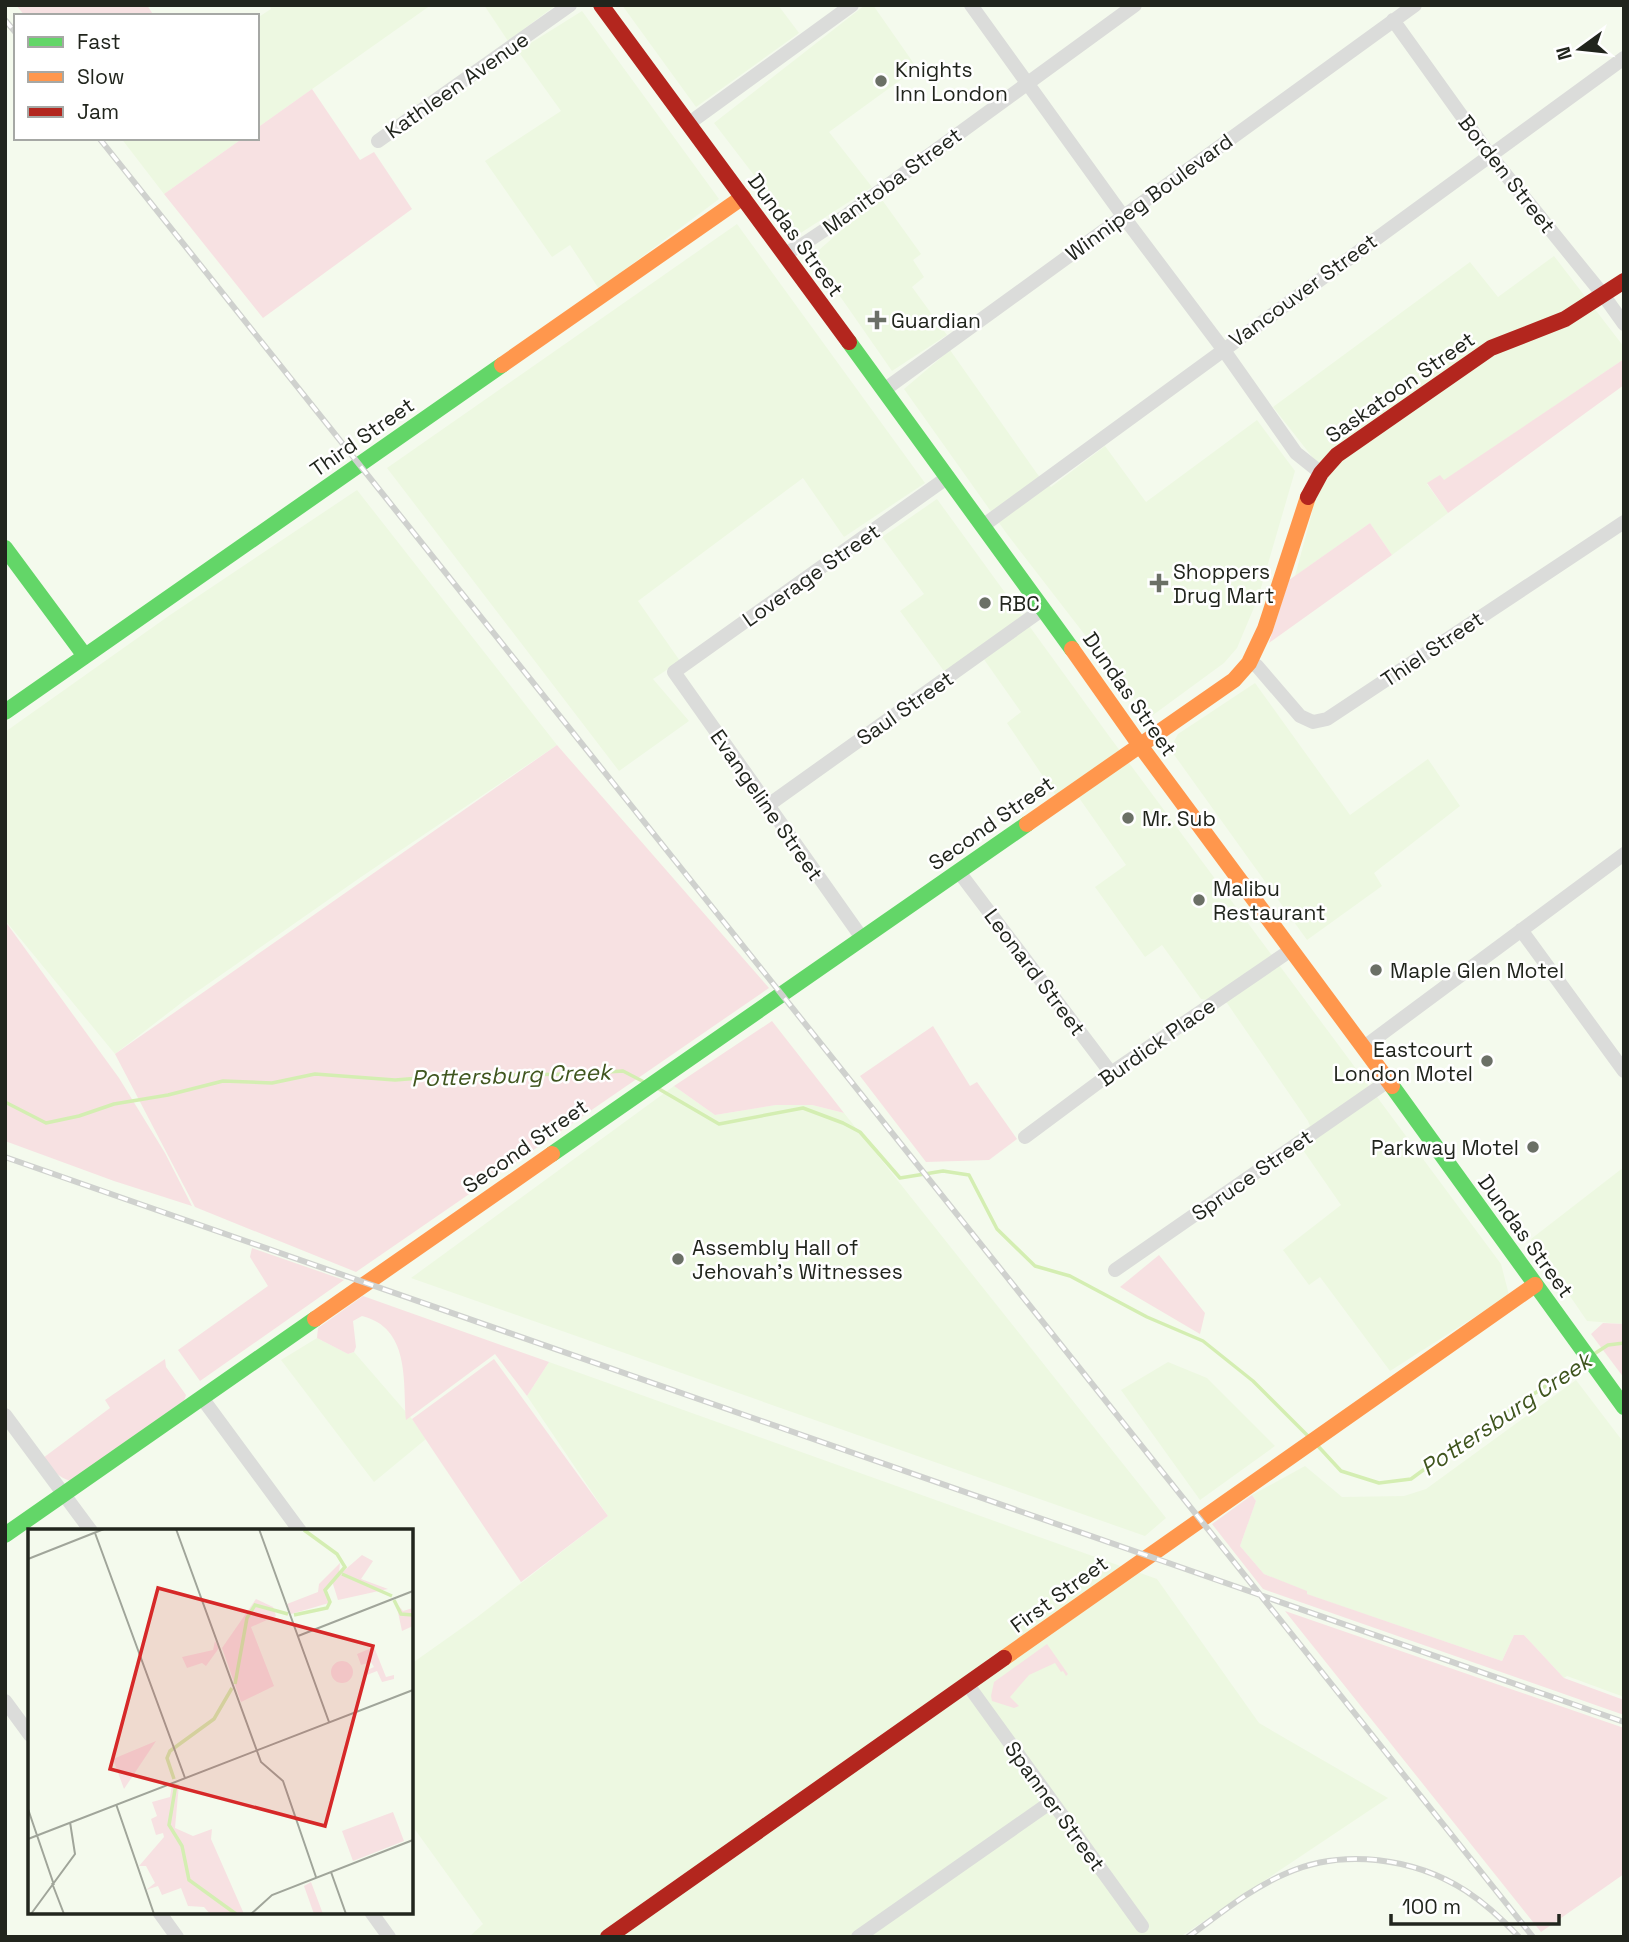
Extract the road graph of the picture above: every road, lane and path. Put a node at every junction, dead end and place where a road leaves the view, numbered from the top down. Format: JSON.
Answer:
{"nodes":[{"id":1,"x":570,"y":5,"type":"edge"},
{"id":2,"x":600,"y":5,"type":"edge"},
{"id":3,"x":852,"y":5,"type":"edge"},
{"id":4,"x":971,"y":5,"type":"edge"},
{"id":5,"x":1135,"y":5,"type":"edge"},
{"id":6,"x":1415,"y":5,"type":"edge"},
{"id":7,"x":1393,"y":20,"type":"junction"},
{"id":8,"x":1624,"y":58,"type":"edge"},
{"id":9,"x":1028,"y":83,"type":"junction"},
{"id":10,"x":688,"y":124,"type":"junction"},
{"id":11,"x":378,"y":141,"type":"dead end"},
{"id":12,"x":1489,"y":154,"type":"junction"},
{"id":13,"x":743,"y":197,"type":"junction"},
{"id":14,"x":1123,"y":216,"type":"junction"},
{"id":15,"x":784,"y":254,"type":"junction"},
{"id":16,"x":1624,"y":281,"type":"edge"},
{"id":17,"x":1604,"y":296,"type":"junction"},
{"id":18,"x":1624,"y":324,"type":"edge"},
{"id":19,"x":1223,"y":349,"type":"junction"},
{"id":20,"x":884,"y":390,"type":"junction"},
{"id":21,"x":1321,"y":473,"type":"junction"},
{"id":22,"x":948,"y":477,"type":"junction"},
{"id":23,"x":1624,"y":522,"type":"edge"},
{"id":24,"x":984,"y":525,"type":"junction"},
{"id":25,"x":5,"y":548,"type":"edge"},
{"id":26,"x":1043,"y":609,"type":"junction"},
{"id":27,"x":85,"y":656,"type":"junction"},
{"id":28,"x":1249,"y":663,"type":"junction"},
{"id":29,"x":674,"y":672,"type":"joint"},
{"id":30,"x":5,"y":712,"type":"edge"},
{"id":31,"x":1139,"y":744,"type":"junction"},
{"id":32,"x":767,"y":806,"type":"junction"},
{"id":33,"x":1624,"y":854,"type":"edge"},
{"id":34,"x":959,"y":872,"type":"junction"},
{"id":35,"x":1521,"y":930,"type":"junction"},
{"id":36,"x":862,"y":938,"type":"junction"},
{"id":37,"x":1291,"y":950,"type":"junction"},
{"id":38,"x":1364,"y":1047,"type":"junction"},
{"id":39,"x":1624,"y":1071,"type":"edge"},
{"id":40,"x":1111,"y":1073,"type":"junction"},
{"id":41,"x":1388,"y":1081,"type":"junction"},
{"id":42,"x":1025,"y":1137,"type":"dead end"},
{"id":43,"x":1115,"y":1270,"type":"dead end"},
{"id":44,"x":1535,"y":1285,"type":"junction"},
{"id":45,"x":202,"y":1398,"type":"junction"},
{"id":46,"x":1624,"y":1407,"type":"edge"},
{"id":47,"x":5,"y":1415,"type":"edge"},
{"id":48,"x":64,"y":1493,"type":"junction"},
{"id":49,"x":91,"y":1529,"type":"edge"},
{"id":50,"x":299,"y":1529,"type":"edge"},
{"id":51,"x":5,"y":1535,"type":"edge"},
{"id":52,"x":968,"y":1685,"type":"junction"},
{"id":53,"x":5,"y":1701,"type":"edge"},
{"id":54,"x":28,"y":1732,"type":"edge"},
{"id":55,"x":1051,"y":1802,"type":"junction"},
{"id":56,"x":160,"y":1914,"type":"edge"},
{"id":57,"x":372,"y":1914,"type":"edge"},
{"id":58,"x":1142,"y":1926,"type":"dead end"},
{"id":59,"x":177,"y":1937,"type":"edge"},
{"id":60,"x":389,"y":1937,"type":"edge"},
{"id":61,"x":608,"y":1937,"type":"edge"},
{"id":62,"x":858,"y":1937,"type":"edge"}],
"edges":[{"from":1,"to":11,"type":"street","name":"Kathleen Avenue"},
{"from":2,"to":10,"type":"street","name":"Dundas Street"},
{"from":3,"to":10,"type":"street"},
{"from":4,"to":9,"type":"street"},
{"from":5,"to":9,"type":"street","name":"Manitoba Street"},
{"from":6,"to":7,"type":"street","name":"Winnipeg Boulevard"},
{"from":7,"to":12,"type":"street","name":"Borden Street"},
{"from":7,"to":14,"type":"street","name":"Winnipeg Boulevard"},
{"from":8,"to":12,"type":"street","name":"Vancouver Street"},
{"from":9,"to":14,"type":"street"},
{"from":9,"to":15,"type":"street","name":"Manitoba Street"},
{"from":10,"to":13,"type":"street","name":"Dundas Street"},
{"from":12,"to":17,"type":"street","name":"Borden Street"},
{"from":12,"to":19,"type":"street","name":"Vancouver Street"},
{"from":13,"to":15,"type":"street","name":"Dundas Street"},
{"from":13,"to":27,"type":"street","name":"Third Street"},
{"from":14,"to":19,"type":"street"},
{"from":14,"to":20,"type":"street","name":"Winnipeg Boulevard"},
{"from":15,"to":20,"type":"street","name":"Dundas Street"},
{"from":16,"to":17,"type":"street","name":"Saskatoon Street"},
{"from":17,"to":18,"type":"street","name":"Borden Street"},
{"from":17,"to":21,"type":"street","name":"Saskatoon Street"},
{"from":19,"to":21,"type":"street"},
{"from":19,"to":24,"type":"street","name":"Vancouver Street"},
{"from":20,"to":22,"type":"street","name":"Dundas Street"},
{"from":21,"to":28,"type":"street","name":"Saskatoon Street"},
{"from":22,"to":24,"type":"street","name":"Dundas Street"},
{"from":22,"to":29,"type":"street","name":"Loverage Street"},
{"from":23,"to":28,"type":"street","name":"Thiel Street"},
{"from":24,"to":26,"type":"street","name":"Dundas Street"},
{"from":25,"to":27,"type":"street"},
{"from":26,"to":31,"type":"street","name":"Dundas Street"},
{"from":26,"to":32,"type":"street","name":"Saul Street"},
{"from":27,"to":30,"type":"street","name":"Third Street"},
{"from":28,"to":31,"type":"street","name":"Saskatoon Street"},
{"from":29,"to":32,"type":"street","name":"Evangeline Street"},
{"from":31,"to":34,"type":"street","name":"Second Street"},
{"from":31,"to":37,"type":"street","name":"Dundas Street"},
{"from":32,"to":36,"type":"street","name":"Evangeline Street"},
{"from":33,"to":35,"type":"street"},
{"from":34,"to":36,"type":"street","name":"Second Street"},
{"from":34,"to":40,"type":"street","name":"Leonard Street"},
{"from":35,"to":38,"type":"street"},
{"from":35,"to":39,"type":"street"},
{"from":36,"to":45,"type":"street","name":"Second Street"},
{"from":37,"to":38,"type":"street","name":"Dundas Street"},
{"from":37,"to":40,"type":"street","name":"Burdick Place"},
{"from":38,"to":41,"type":"street","name":"Dundas Street"},
{"from":40,"to":42,"type":"street","name":"Burdick Place"},
{"from":41,"to":43,"type":"street","name":"Spruce Street"},
{"from":41,"to":44,"type":"street","name":"Dundas Street"},
{"from":44,"to":46,"type":"street","name":"Dundas Street"},
{"from":44,"to":52,"type":"street","name":"First Street"},
{"from":45,"to":48,"type":"street","name":"Second Street"},
{"from":45,"to":50,"type":"street"},
{"from":47,"to":48,"type":"street"},
{"from":48,"to":49,"type":"street"},
{"from":48,"to":51,"type":"street","name":"Second Street"},
{"from":52,"to":55,"type":"street","name":"Spanner Street"},
{"from":52,"to":61,"type":"street","name":"First Street"},
{"from":53,"to":54,"type":"street"},
{"from":55,"to":58,"type":"street","name":"Spanner Street"},
{"from":55,"to":62,"type":"street"},
{"from":56,"to":59,"type":"street"},
{"from":57,"to":60,"type":"street"}]}
